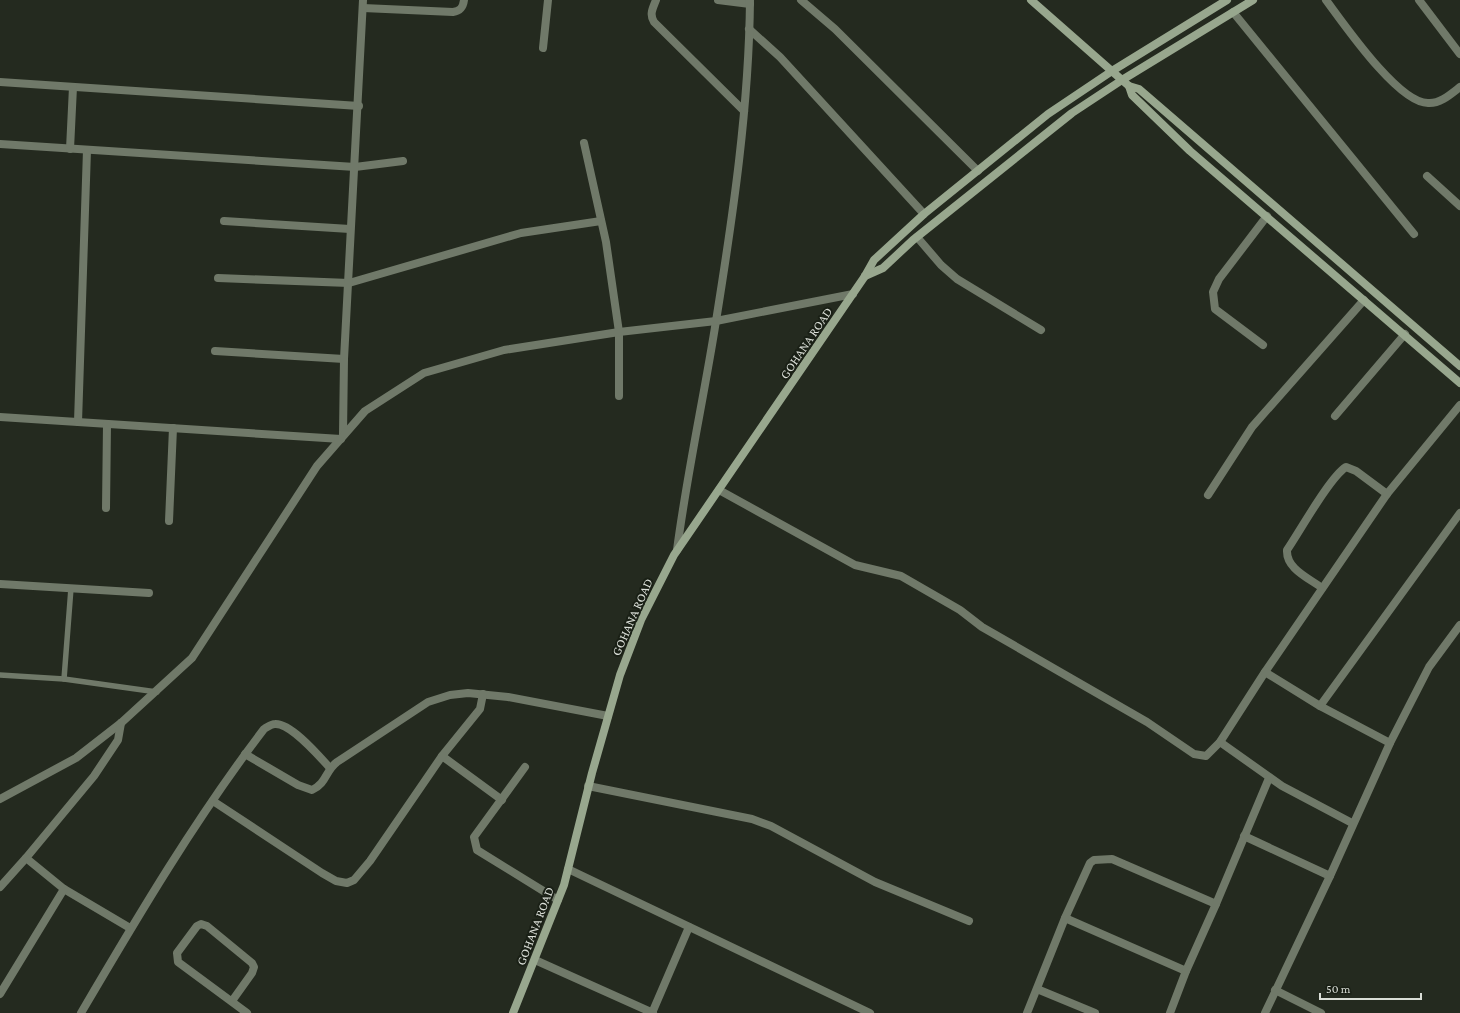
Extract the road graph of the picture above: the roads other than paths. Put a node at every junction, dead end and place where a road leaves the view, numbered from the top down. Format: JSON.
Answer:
{"nodes":[{"id":1,"x":464,"y":0,"type":"edge"},
{"id":2,"x":548,"y":0,"type":"edge"},
{"id":3,"x":656,"y":0,"type":"edge"},
{"id":4,"x":718,"y":0,"type":"edge"},
{"id":5,"x":801,"y":0,"type":"edge"},
{"id":6,"x":1031,"y":0,"type":"edge"},
{"id":7,"x":1227,"y":0,"type":"edge"},
{"id":8,"x":1253,"y":0,"type":"edge"},
{"id":9,"x":1326,"y":0,"type":"edge"},
{"id":10,"x":1419,"y":0,"type":"edge"},
{"id":11,"x":750,"y":2,"type":"edge"},
{"id":12,"x":363,"y":4,"type":"edge"},
{"id":13,"x":1233,"y":12,"type":"junction"},
{"id":14,"x":749,"y":29,"type":"junction"},
{"id":15,"x":543,"y":48,"type":"dead end"},
{"id":16,"x":1460,"y":54,"type":"edge"},
{"id":17,"x":1112,"y":71,"type":"junction"},
{"id":18,"x":1122,"y":80,"type":"junction"},
{"id":19,"x":0,"y":82,"type":"edge"},
{"id":20,"x":1129,"y":86,"type":"junction"},
{"id":21,"x":73,"y":87,"type":"junction"},
{"id":22,"x":1460,"y":87,"type":"edge"},
{"id":23,"x":359,"y":106,"type":"junction"},
{"id":24,"x":744,"y":110,"type":"junction"},
{"id":25,"x":584,"y":143,"type":"dead end"},
{"id":26,"x":0,"y":144,"type":"edge"},
{"id":27,"x":70,"y":149,"type":"junction"},
{"id":28,"x":87,"y":150,"type":"junction"},
{"id":29,"x":403,"y":161,"type":"dead end"},
{"id":30,"x":355,"y":167,"type":"junction"},
{"id":31,"x":978,"y":171,"type":"junction"},
{"id":32,"x":1427,"y":176,"type":"dead end"},
{"id":33,"x":1460,"y":206,"type":"edge"},
{"id":34,"x":924,"y":214,"type":"junction"},
{"id":35,"x":1267,"y":216,"type":"junction"},
{"id":36,"x":224,"y":221,"type":"dead end"},
{"id":37,"x":601,"y":221,"type":"junction"},
{"id":38,"x":350,"y":229,"type":"junction"},
{"id":39,"x":1414,"y":234,"type":"dead end"},
{"id":40,"x":917,"y":238,"type":"junction"},
{"id":41,"x":865,"y":276,"type":"junction"},
{"id":42,"x":218,"y":278,"type":"dead end"},
{"id":43,"x":349,"y":283,"type":"junction"},
{"id":44,"x":853,"y":294,"type":"junction"},
{"id":45,"x":1364,"y":300,"type":"junction"},
{"id":46,"x":716,"y":321,"type":"junction"},
{"id":47,"x":1041,"y":330,"type":"dead end"},
{"id":48,"x":619,"y":332,"type":"junction"},
{"id":49,"x":1405,"y":334,"type":"junction"},
{"id":50,"x":1263,"y":345,"type":"dead end"},
{"id":51,"x":215,"y":352,"type":"dead end"},
{"id":52,"x":344,"y":359,"type":"junction"},
{"id":53,"x":1460,"y":366,"type":"edge"},
{"id":54,"x":1460,"y":383,"type":"edge"},
{"id":55,"x":619,"y":396,"type":"dead end"},
{"id":56,"x":1460,"y":405,"type":"edge"},
{"id":57,"x":1335,"y":416,"type":"dead end"},
{"id":58,"x":0,"y":417,"type":"edge"},
{"id":59,"x":78,"y":422,"type":"junction"},
{"id":60,"x":107,"y":424,"type":"junction"},
{"id":61,"x":173,"y":428,"type":"junction"},
{"id":62,"x":342,"y":437,"type":"junction"},
{"id":63,"x":719,"y":490,"type":"junction"},
{"id":64,"x":1387,"y":494,"type":"junction"},
{"id":65,"x":1208,"y":495,"type":"dead end"},
{"id":66,"x":106,"y":508,"type":"dead end"},
{"id":67,"x":1460,"y":513,"type":"edge"},
{"id":68,"x":169,"y":521,"type":"dead end"},
{"id":69,"x":677,"y":550,"type":"junction"},
{"id":70,"x":0,"y":584,"type":"edge"},
{"id":71,"x":71,"y":588,"type":"junction"},
{"id":72,"x":1322,"y":588,"type":"junction"},
{"id":73,"x":150,"y":593,"type":"dead end"},
{"id":74,"x":1460,"y":625,"type":"edge"},
{"id":75,"x":1265,"y":672,"type":"junction"},
{"id":76,"x":0,"y":675,"type":"edge"},
{"id":77,"x":64,"y":679,"type":"junction"},
{"id":78,"x":157,"y":692,"type":"junction"},
{"id":79,"x":483,"y":694,"type":"junction"},
{"id":80,"x":1320,"y":706,"type":"junction"},
{"id":81,"x":608,"y":716,"type":"junction"},
{"id":82,"x":121,"y":724,"type":"junction"},
{"id":83,"x":1220,"y":742,"type":"junction"},
{"id":84,"x":1390,"y":742,"type":"junction"},
{"id":85,"x":245,"y":754,"type":"junction"},
{"id":86,"x":442,"y":756,"type":"junction"},
{"id":87,"x":525,"y":767,"type":"dead end"},
{"id":88,"x":330,"y":768,"type":"junction"},
{"id":89,"x":1269,"y":778,"type":"junction"},
{"id":90,"x":588,"y":786,"type":"junction"},
{"id":91,"x":0,"y":799,"type":"edge"},
{"id":92,"x":213,"y":800,"type":"junction"},
{"id":93,"x":502,"y":800,"type":"junction"},
{"id":94,"x":1352,"y":823,"type":"junction"},
{"id":95,"x":1244,"y":836,"type":"junction"},
{"id":96,"x":26,"y":858,"type":"junction"},
{"id":97,"x":568,"y":869,"type":"junction"},
{"id":98,"x":1330,"y":876,"type":"junction"},
{"id":99,"x":0,"y":887,"type":"edge"},
{"id":100,"x":64,"y":889,"type":"junction"},
{"id":101,"x":558,"y":900,"type":"junction"},
{"id":102,"x":1216,"y":904,"type":"junction"},
{"id":103,"x":1065,"y":918,"type":"junction"},
{"id":104,"x":969,"y":921,"type":"dead end"},
{"id":105,"x":689,"y":927,"type":"junction"},
{"id":106,"x":130,"y":928,"type":"junction"},
{"id":107,"x":535,"y":960,"type":"junction"},
{"id":108,"x":1186,"y":971,"type":"junction"},
{"id":109,"x":1037,"y":989,"type":"junction"},
{"id":110,"x":1275,"y":990,"type":"junction"},
{"id":111,"x":0,"y":994,"type":"edge"},
{"id":112,"x":232,"y":1001,"type":"junction"},
{"id":113,"x":81,"y":1013,"type":"edge"},
{"id":114,"x":247,"y":1013,"type":"edge"},
{"id":115,"x":513,"y":1013,"type":"edge"},
{"id":116,"x":652,"y":1013,"type":"edge"},
{"id":117,"x":870,"y":1013,"type":"edge"},
{"id":118,"x":1027,"y":1013,"type":"edge"},
{"id":119,"x":1095,"y":1013,"type":"edge"},
{"id":120,"x":1170,"y":1013,"type":"edge"},
{"id":121,"x":1265,"y":1013,"type":"edge"},
{"id":122,"x":1321,"y":1013,"type":"edge"}],
"edges":[{"from":1,"to":12,"type":"street"},
{"from":2,"to":15,"type":"street"},
{"from":3,"to":24,"type":"street"},
{"from":4,"to":11,"type":"street"},
{"from":5,"to":31,"type":"street"},
{"from":6,"to":17,"type":"main road"},
{"from":7,"to":17,"type":"main road","name":"GOHANA ROAD"},
{"from":8,"to":13,"type":"main road"},
{"from":9,"to":22,"type":"street"},
{"from":10,"to":16,"type":"street"},
{"from":11,"to":14,"type":"street"},
{"from":12,"to":23,"type":"street"},
{"from":13,"to":18,"type":"main road"},
{"from":13,"to":39,"type":"street"},
{"from":14,"to":24,"type":"street"},
{"from":14,"to":34,"type":"street"},
{"from":17,"to":18,"type":"main road"},
{"from":17,"to":31,"type":"main road","name":"GOHANA ROAD"},
{"from":18,"to":20,"type":"main road"},
{"from":18,"to":40,"type":"main road"},
{"from":19,"to":21,"type":"street"},
{"from":20,"to":35,"type":"main road"},
{"from":20,"to":53,"type":"main road"},
{"from":21,"to":23,"type":"street"},
{"from":21,"to":27,"type":"street"},
{"from":23,"to":30,"type":"street"},
{"from":24,"to":46,"type":"street"},
{"from":25,"to":37,"type":"street"},
{"from":26,"to":27,"type":"street"},
{"from":27,"to":28,"type":"street"},
{"from":28,"to":30,"type":"street"},
{"from":28,"to":59,"type":"street"},
{"from":29,"to":30,"type":"street"},
{"from":30,"to":38,"type":"street"},
{"from":31,"to":34,"type":"main road","name":"GOHANA ROAD"},
{"from":32,"to":33,"type":"street"},
{"from":34,"to":41,"type":"main road","name":"GOHANA ROAD"},
{"from":35,"to":45,"type":"main road"},
{"from":35,"to":50,"type":"street"},
{"from":36,"to":38,"type":"street"},
{"from":37,"to":43,"type":"street"},
{"from":37,"to":48,"type":"street"},
{"from":38,"to":43,"type":"street"},
{"from":40,"to":41,"type":"main road"},
{"from":40,"to":47,"type":"street"},
{"from":41,"to":44,"type":"main road","name":"GOHANA ROAD"},
{"from":42,"to":43,"type":"street"},
{"from":43,"to":52,"type":"street"},
{"from":44,"to":46,"type":"street"},
{"from":44,"to":63,"type":"main road","name":"GOHANA ROAD"},
{"from":45,"to":49,"type":"main road"},
{"from":45,"to":65,"type":"street"},
{"from":46,"to":48,"type":"street"},
{"from":46,"to":69,"type":"street"},
{"from":48,"to":55,"type":"street"},
{"from":48,"to":62,"type":"street"},
{"from":49,"to":54,"type":"main road"},
{"from":49,"to":57,"type":"street"},
{"from":51,"to":52,"type":"street"},
{"from":52,"to":62,"type":"street"},
{"from":56,"to":64,"type":"street"},
{"from":58,"to":59,"type":"street"},
{"from":59,"to":60,"type":"street"},
{"from":60,"to":61,"type":"street"},
{"from":60,"to":66,"type":"street"},
{"from":61,"to":62,"type":"street"},
{"from":61,"to":68,"type":"street"},
{"from":62,"to":78,"type":"street"},
{"from":63,"to":69,"type":"main road","name":"GOHANA ROAD"},
{"from":63,"to":83,"type":"street"},
{"from":64,"to":72,"type":"street"},
{"from":64,"to":72,"type":"street"},
{"from":67,"to":80,"type":"street"},
{"from":69,"to":81,"type":"main road","name":"GOHANA ROAD"},
{"from":70,"to":71,"type":"street"},
{"from":71,"to":73,"type":"street"},
{"from":71,"to":77,"type":"lane"},
{"from":72,"to":75,"type":"street"},
{"from":74,"to":84,"type":"street"},
{"from":75,"to":80,"type":"street"},
{"from":75,"to":83,"type":"street"},
{"from":76,"to":77,"type":"lane"},
{"from":77,"to":78,"type":"lane"},
{"from":78,"to":82,"type":"street"},
{"from":79,"to":81,"type":"street"},
{"from":79,"to":86,"type":"street"},
{"from":79,"to":88,"type":"street"},
{"from":80,"to":84,"type":"street"},
{"from":81,"to":90,"type":"main road","name":"GOHANA ROAD"},
{"from":82,"to":91,"type":"street"},
{"from":82,"to":96,"type":"street"},
{"from":83,"to":89,"type":"street"},
{"from":84,"to":94,"type":"street"},
{"from":85,"to":88,"type":"street"},
{"from":85,"to":88,"type":"street"},
{"from":85,"to":92,"type":"street"},
{"from":86,"to":92,"type":"street"},
{"from":86,"to":93,"type":"street"},
{"from":87,"to":93,"type":"street"},
{"from":89,"to":94,"type":"street"},
{"from":89,"to":95,"type":"street"},
{"from":90,"to":97,"type":"main road","name":"GOHANA ROAD"},
{"from":90,"to":104,"type":"street"},
{"from":92,"to":106,"type":"street"},
{"from":93,"to":101,"type":"street"},
{"from":94,"to":98,"type":"street"},
{"from":95,"to":98,"type":"street"},
{"from":95,"to":102,"type":"street"},
{"from":96,"to":99,"type":"street"},
{"from":96,"to":100,"type":"street"},
{"from":97,"to":101,"type":"main road","name":"GOHANA ROAD"},
{"from":97,"to":105,"type":"street"},
{"from":98,"to":110,"type":"street"},
{"from":100,"to":106,"type":"street"},
{"from":100,"to":111,"type":"street"},
{"from":101,"to":107,"type":"main road","name":"GOHANA ROAD"},
{"from":102,"to":103,"type":"street"},
{"from":102,"to":108,"type":"street"},
{"from":103,"to":108,"type":"street"},
{"from":103,"to":109,"type":"street"},
{"from":105,"to":116,"type":"street"},
{"from":105,"to":117,"type":"street"},
{"from":106,"to":113,"type":"street"},
{"from":107,"to":115,"type":"main road","name":"GOHANA ROAD"},
{"from":107,"to":116,"type":"street"},
{"from":108,"to":120,"type":"street"},
{"from":109,"to":118,"type":"street"},
{"from":109,"to":119,"type":"street"},
{"from":110,"to":121,"type":"street"},
{"from":110,"to":122,"type":"street"},
{"from":112,"to":112,"type":"street"},
{"from":112,"to":114,"type":"street"}]}
